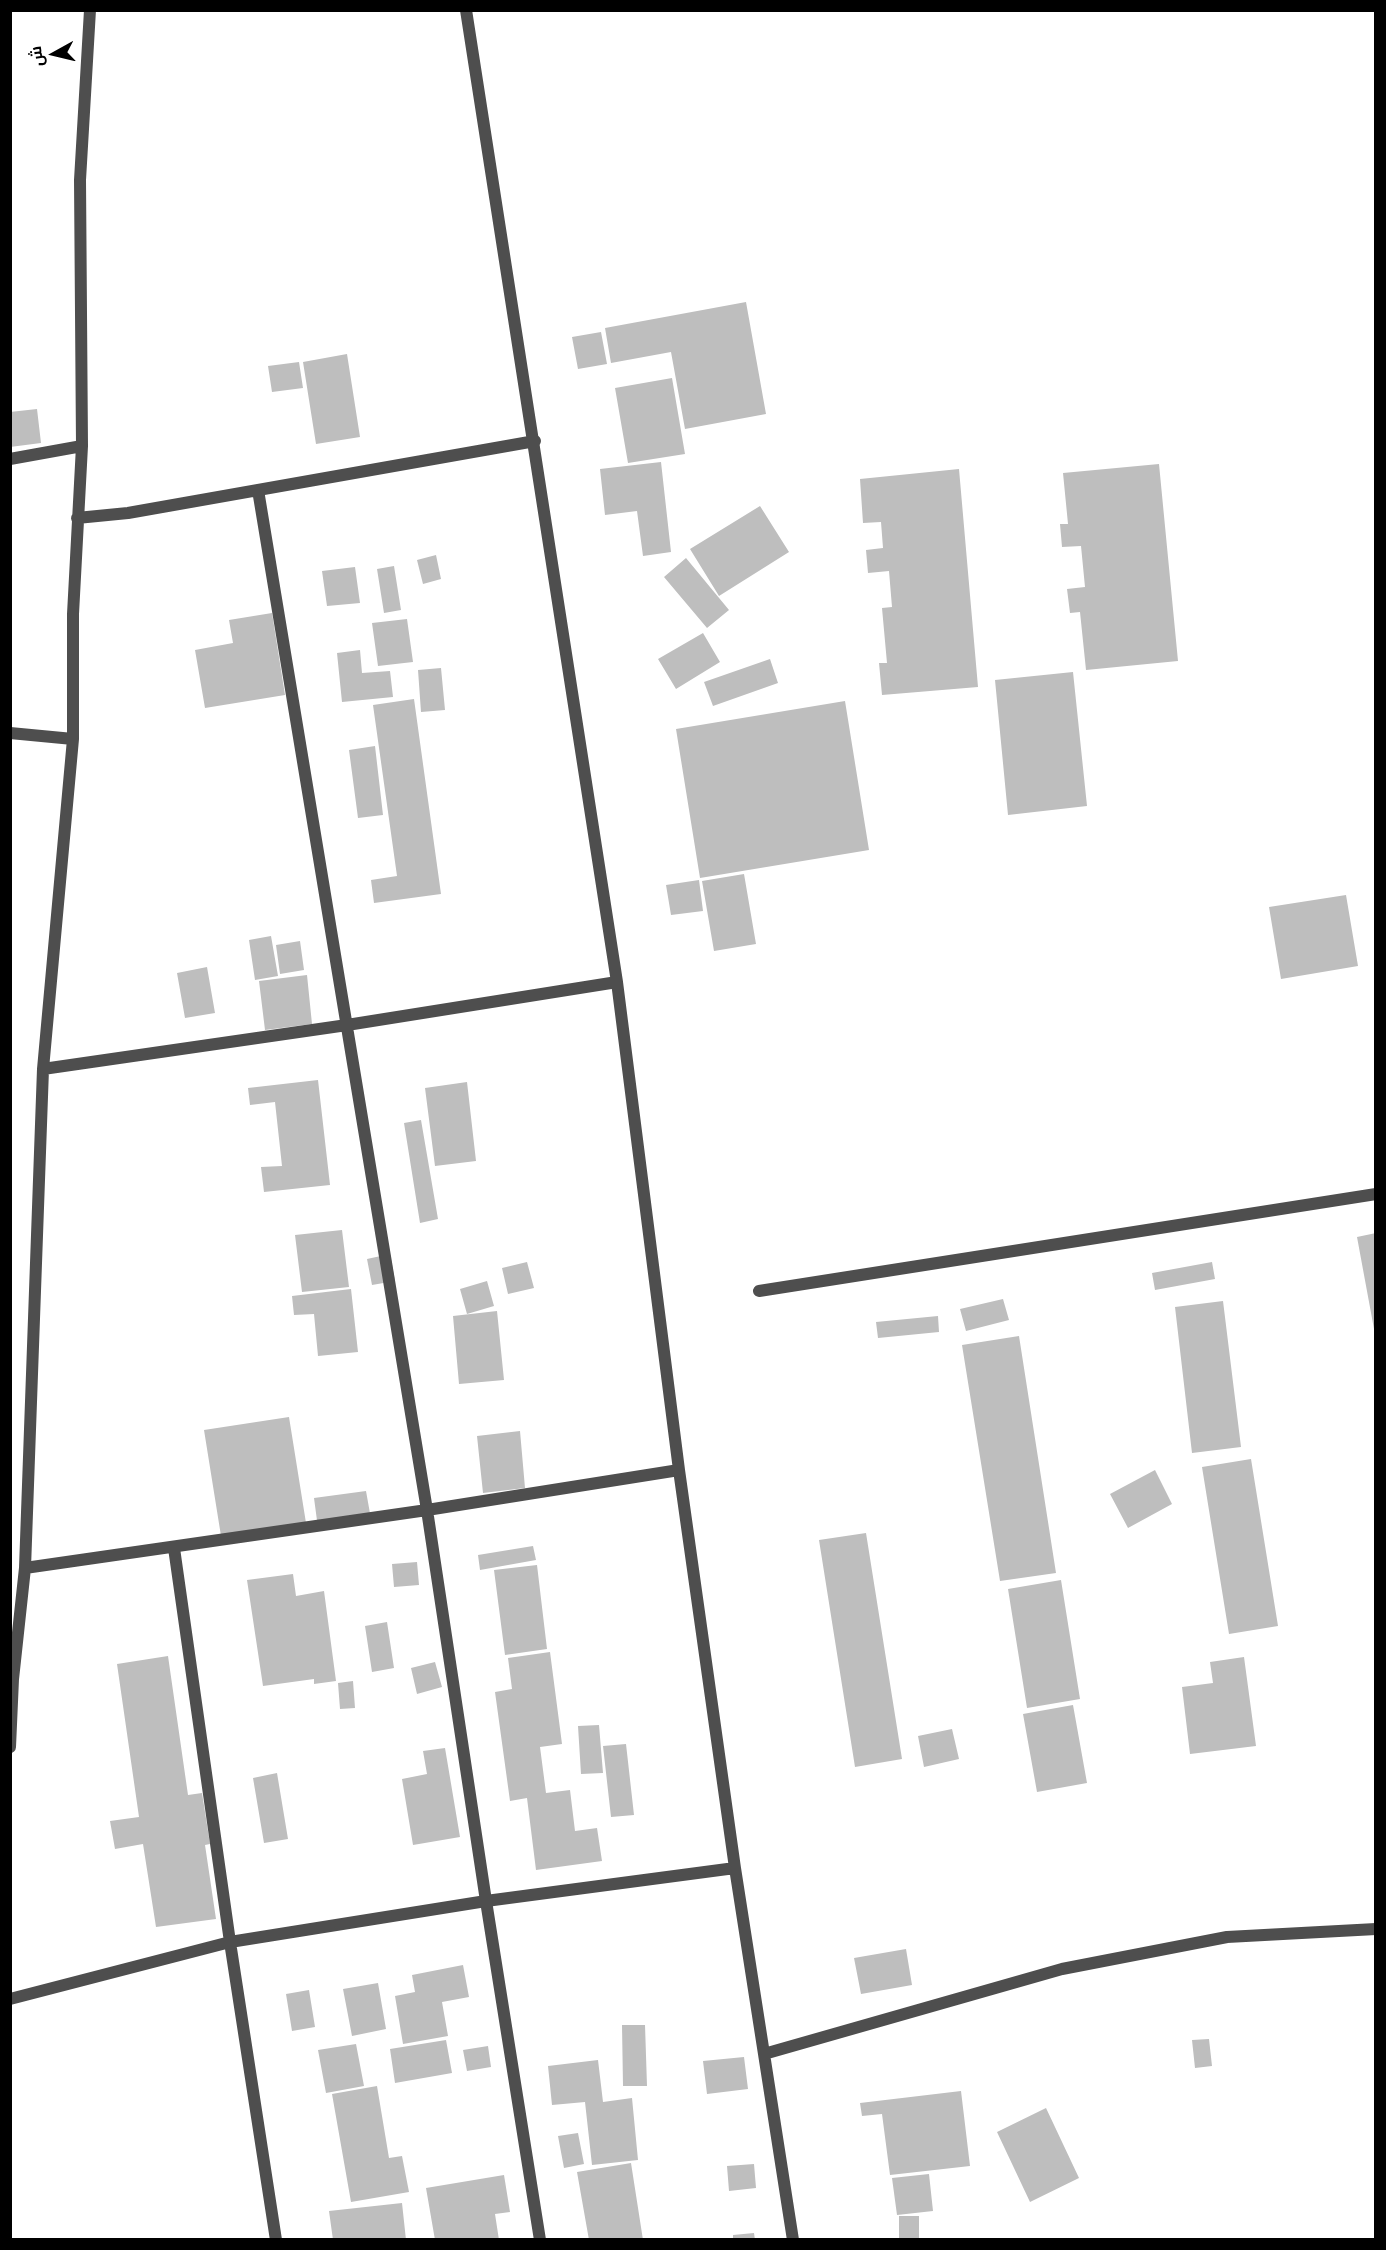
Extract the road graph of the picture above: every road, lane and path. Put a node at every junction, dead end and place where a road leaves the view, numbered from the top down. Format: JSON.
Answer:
{"nodes":[{"id":1,"x":90,"y":10,"type":"edge"},
{"id":2,"x":466,"y":10,"type":"edge"},
{"id":3,"x":535,"y":441,"type":"junction"},
{"id":4,"x":82,"y":446,"type":"junction"},
{"id":5,"x":10,"y":459,"type":"edge"},
{"id":6,"x":258,"y":490,"type":"junction"},
{"id":7,"x":77,"y":518,"type":"junction"},
{"id":8,"x":10,"y":733,"type":"edge"},
{"id":9,"x":73,"y":739,"type":"junction"},
{"id":10,"x":617,"y":982,"type":"junction"},
{"id":11,"x":347,"y":1025,"type":"junction"},
{"id":12,"x":44,"y":1070,"type":"junction"},
{"id":13,"x":1376,"y":1194,"type":"edge"},
{"id":14,"x":759,"y":1291,"type":"dead end"},
{"id":15,"x":679,"y":1470,"type":"junction"},
{"id":16,"x":428,"y":1510,"type":"junction"},
{"id":17,"x":174,"y":1548,"type":"junction"},
{"id":18,"x":25,"y":1568,"type":"junction"},
{"id":19,"x":12,"y":1679,"type":"edge"},
{"id":20,"x":10,"y":1747,"type":"edge"},
{"id":21,"x":735,"y":1868,"type":"junction"},
{"id":22,"x":486,"y":1900,"type":"junction"},
{"id":23,"x":1376,"y":1929,"type":"edge"},
{"id":24,"x":230,"y":1942,"type":"junction"},
{"id":25,"x":10,"y":1999,"type":"edge"},
{"id":26,"x":764,"y":2054,"type":"junction"},
{"id":27,"x":276,"y":2240,"type":"edge"},
{"id":28,"x":540,"y":2240,"type":"edge"},
{"id":29,"x":793,"y":2240,"type":"edge"}],
"edges":[{"from":1,"to":4,"type":"street"},
{"from":2,"to":3,"type":"street"},
{"from":3,"to":6,"type":"street"},
{"from":3,"to":10,"type":"street"},
{"from":4,"to":5,"type":"street"},
{"from":4,"to":7,"type":"street"},
{"from":6,"to":7,"type":"street"},
{"from":6,"to":11,"type":"street"},
{"from":7,"to":9,"type":"street"},
{"from":8,"to":9,"type":"street"},
{"from":9,"to":12,"type":"street"},
{"from":10,"to":11,"type":"street"},
{"from":10,"to":15,"type":"street"},
{"from":11,"to":12,"type":"street"},
{"from":11,"to":16,"type":"street"},
{"from":12,"to":18,"type":"street"},
{"from":13,"to":14,"type":"street"},
{"from":15,"to":16,"type":"street"},
{"from":15,"to":21,"type":"street"},
{"from":16,"to":17,"type":"street"},
{"from":16,"to":22,"type":"street"},
{"from":17,"to":18,"type":"street"},
{"from":17,"to":24,"type":"street"},
{"from":18,"to":19,"type":"street"},
{"from":19,"to":20,"type":"street"},
{"from":21,"to":22,"type":"street"},
{"from":21,"to":26,"type":"street"},
{"from":22,"to":24,"type":"street"},
{"from":22,"to":28,"type":"street"},
{"from":23,"to":26,"type":"street"},
{"from":24,"to":25,"type":"street"},
{"from":24,"to":27,"type":"street"},
{"from":26,"to":29,"type":"street"}]}
